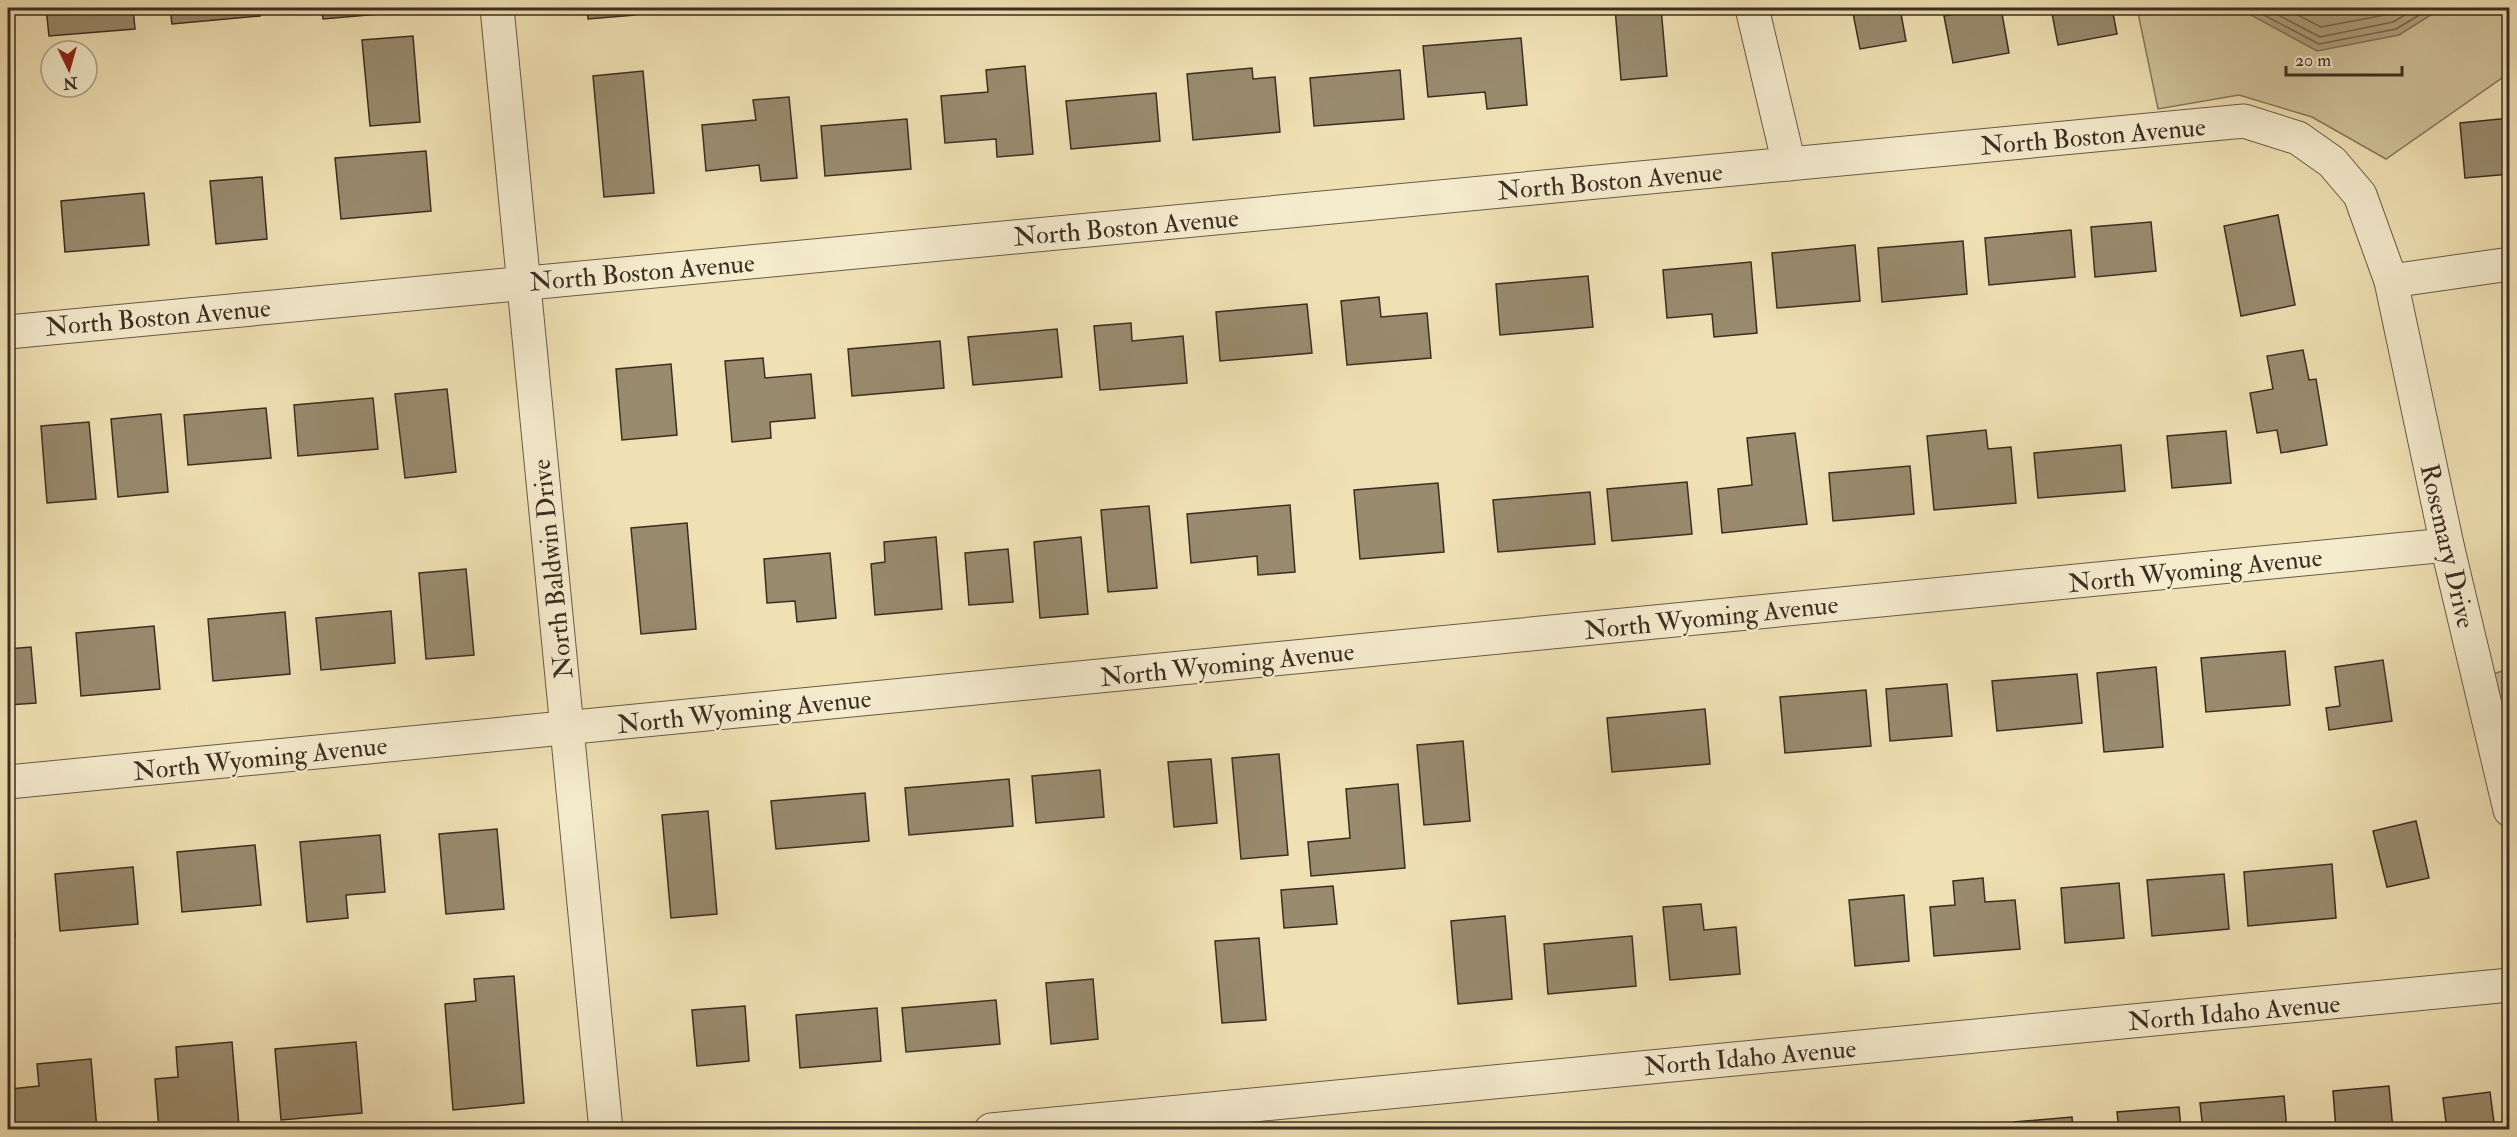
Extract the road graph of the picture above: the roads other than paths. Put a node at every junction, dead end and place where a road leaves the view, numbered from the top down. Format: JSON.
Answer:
{"nodes":[{"id":1,"x":497,"y":8,"type":"edge"},
{"id":2,"x":1752,"y":8,"type":"edge"},
{"id":3,"x":2244,"y":121,"type":"joint"},
{"id":4,"x":1789,"y":164,"type":"junction"},
{"id":5,"x":2510,"y":264,"type":"edge"},
{"id":6,"x":2391,"y":280,"type":"junction"},
{"id":7,"x":524,"y":283,"type":"junction"},
{"id":8,"x":8,"y":332,"type":"edge"},
{"id":9,"x":2447,"y":545,"type":"junction"},
{"id":10,"x":567,"y":728,"type":"junction"},
{"id":11,"x":8,"y":782,"type":"edge"},
{"id":12,"x":2510,"y":810,"type":"edge"},
{"id":13,"x":2510,"y":986,"type":"edge"},
{"id":14,"x":606,"y":1130,"type":"edge"},
{"id":15,"x":991,"y":1130,"type":"edge"}],
"edges":[{"from":1,"to":7,"type":"street","name":"North Baldwin Drive"},
{"from":2,"to":4,"type":"street"},
{"from":3,"to":4,"type":"street","name":"North Boston Avenue"},
{"from":3,"to":6,"type":"street","name":"Rosemary Drive"},
{"from":4,"to":7,"type":"street","name":"North Boston Avenue"},
{"from":5,"to":6,"type":"street"},
{"from":6,"to":9,"type":"street","name":"Rosemary Drive"},
{"from":7,"to":8,"type":"street","name":"North Boston Avenue"},
{"from":7,"to":10,"type":"street","name":"North Baldwin Drive"},
{"from":9,"to":10,"type":"street","name":"North Wyoming Avenue"},
{"from":9,"to":12,"type":"street","name":"Rosemary Drive"},
{"from":10,"to":11,"type":"street","name":"North Wyoming Avenue"},
{"from":10,"to":14,"type":"street","name":"North Baldwin Drive"},
{"from":13,"to":15,"type":"street","name":"North Idaho Avenue"}]}
